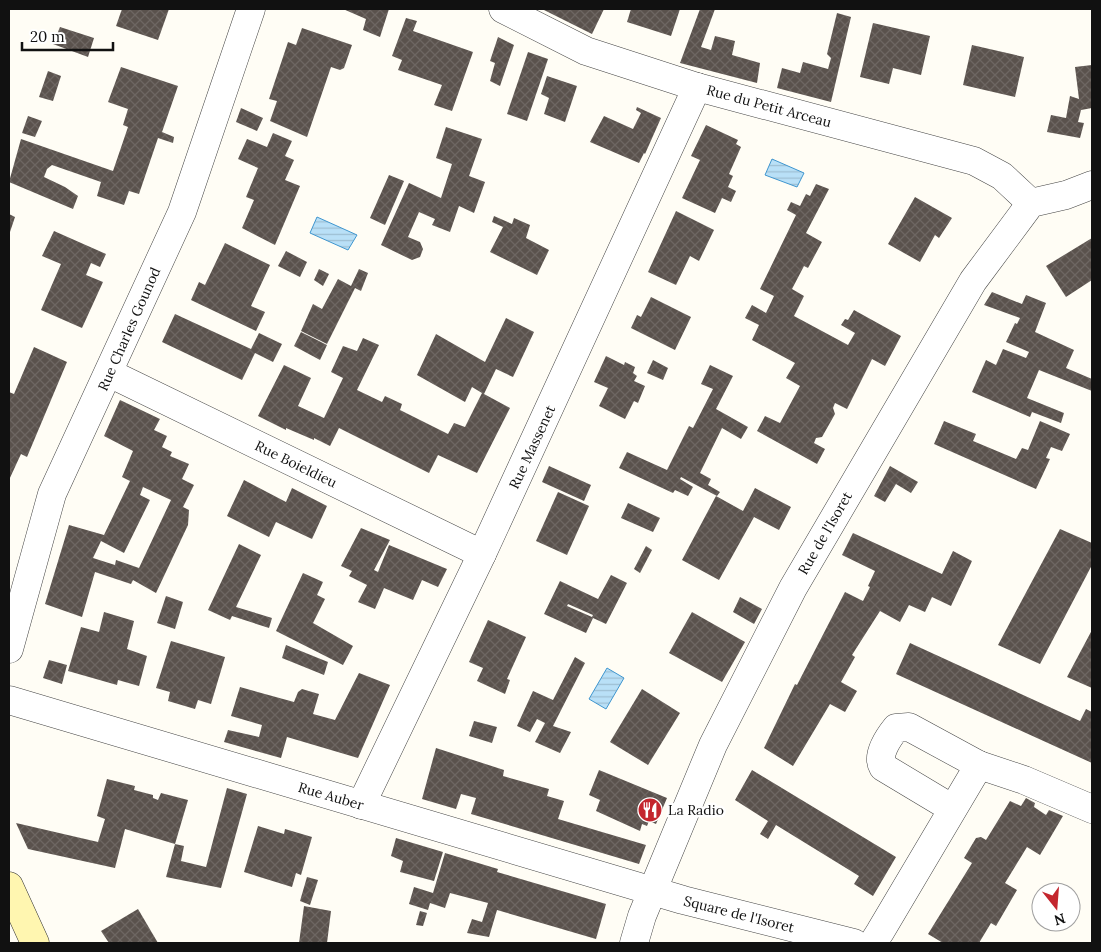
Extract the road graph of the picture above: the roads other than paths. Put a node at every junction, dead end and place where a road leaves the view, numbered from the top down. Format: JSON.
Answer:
{"nodes":[{"id":1,"x":251,"y":9,"type":"edge"},
{"id":2,"x":504,"y":9,"type":"edge"},
{"id":3,"x":696,"y":86,"type":"junction"},
{"id":4,"x":1092,"y":185,"type":"edge"},
{"id":5,"x":1031,"y":203,"type":"junction"},
{"id":6,"x":109,"y":373,"type":"junction"},
{"id":7,"x":482,"y":554,"type":"junction"},
{"id":8,"x":9,"y":649,"type":"edge"},
{"id":9,"x":9,"y":700,"type":"edge"},
{"id":10,"x":979,"y":765,"type":"junction"},
{"id":11,"x":362,"y":805,"type":"junction"},
{"id":12,"x":953,"y":809,"type":"junction"},
{"id":13,"x":1092,"y":809,"type":"edge"},
{"id":14,"x":653,"y":891,"type":"junction"},
{"id":15,"x":11,"y":897,"type":"edge"},
{"id":16,"x":35,"y":943,"type":"edge"},
{"id":17,"x":634,"y":943,"type":"edge"},
{"id":18,"x":854,"y":943,"type":"edge"},
{"id":19,"x":873,"y":943,"type":"edge"}],
"edges":[{"from":1,"to":6,"type":"street","name":"Rue Charles Gounod"},
{"from":2,"to":3,"type":"street","name":"Rue du Petit Arceau"},
{"from":3,"to":5,"type":"street","name":"Rue du Petit Arceau"},
{"from":3,"to":7,"type":"street","name":"Rue Massenet"},
{"from":4,"to":5,"type":"street"},
{"from":5,"to":14,"type":"street","name":"Rue de l'Isoret"},
{"from":6,"to":7,"type":"street","name":"Rue Boieldieu"},
{"from":6,"to":8,"type":"street","name":"Rue Charles Gounod"},
{"from":7,"to":11,"type":"street","name":"Rue Massenet"},
{"from":9,"to":11,"type":"street","name":"Rue Auber"},
{"from":10,"to":12,"type":"street"},
{"from":10,"to":12,"type":"street"},
{"from":10,"to":13,"type":"street"},
{"from":11,"to":14,"type":"street","name":"Rue Auber"},
{"from":12,"to":19,"type":"street"},
{"from":14,"to":17,"type":"street","name":"Rue de l'Isoret"},
{"from":14,"to":18,"type":"street","name":"Square de l'Isoret"},
{"from":15,"to":16,"type":"main road"}]}
